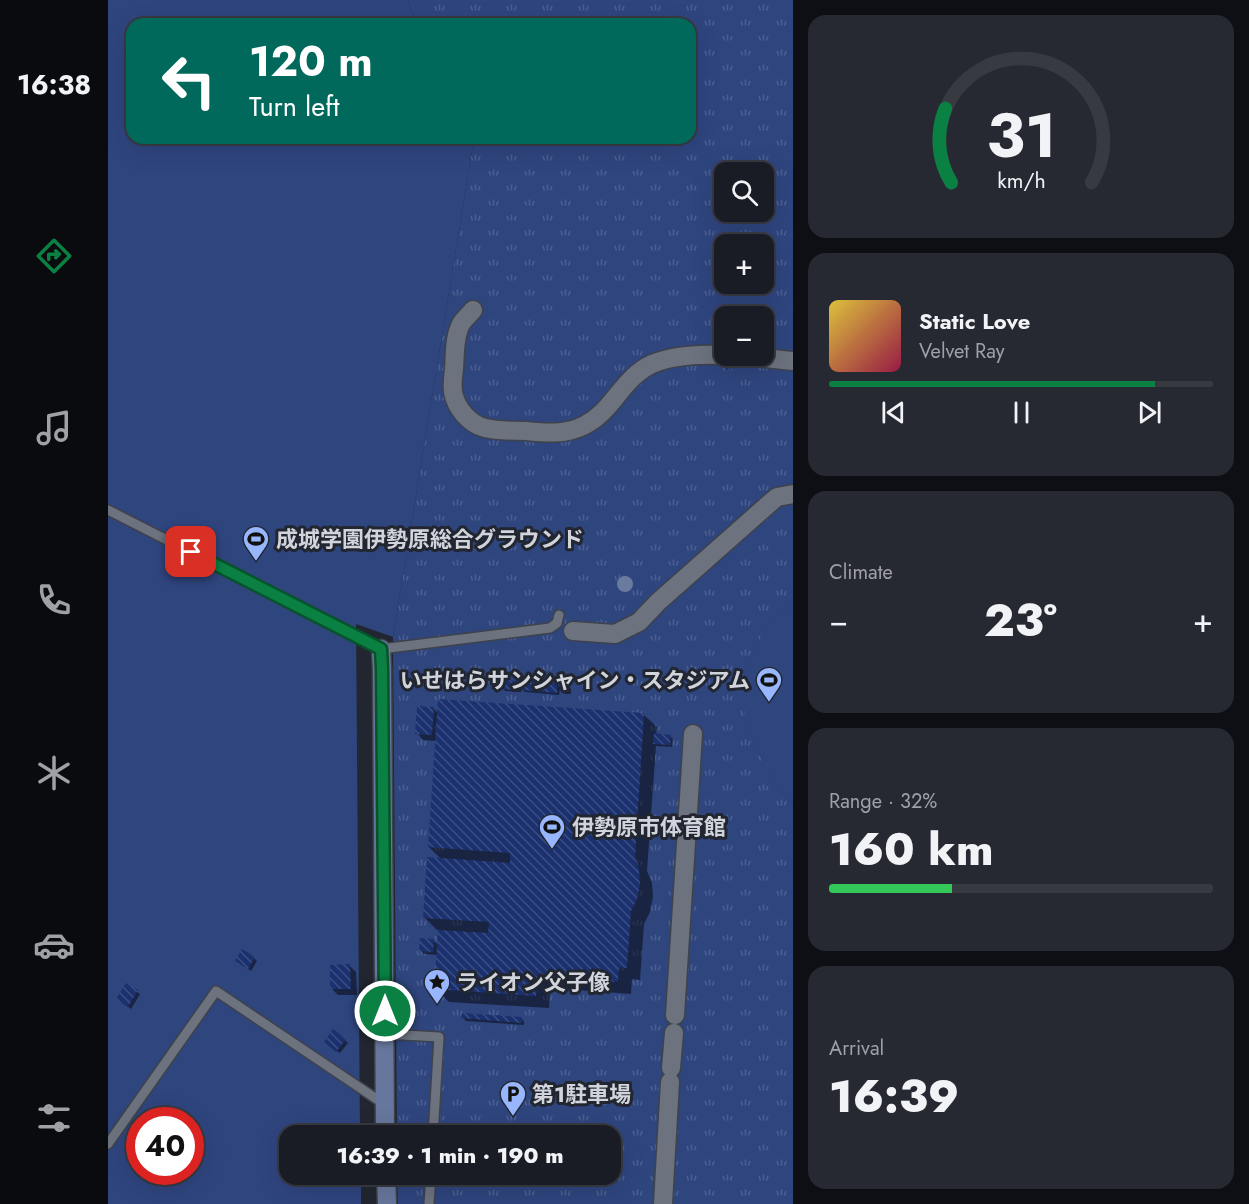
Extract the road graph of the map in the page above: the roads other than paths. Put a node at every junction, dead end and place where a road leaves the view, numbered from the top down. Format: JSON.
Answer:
{"nodes":[{"id":1,"x":473,"y":310,"type":"dead end"},
{"id":2,"x":714,"y":355,"type":"edge"},
{"id":3,"x":774,"y":359,"type":"edge"},
{"id":4,"x":793,"y":361,"type":"edge"},
{"id":5,"x":793,"y":494,"type":"edge"},
{"id":6,"x":108,"y":510,"type":"edge"},
{"id":7,"x":559,"y":615,"type":"dead end"},
{"id":8,"x":573,"y":631,"type":"dead end"},
{"id":9,"x":381,"y":649,"type":"junction"},
{"id":10,"x":693,"y":734,"type":"dead end"},
{"id":11,"x":385,"y":1034,"type":"junction"},
{"id":12,"x":385,"y":1104,"type":"junction"},
{"id":13,"x":385,"y":1125,"type":"edge"},
{"id":14,"x":434,"y":1125,"type":"edge"},
{"id":15,"x":108,"y":1144,"type":"edge"},
{"id":16,"x":386,"y":1185,"type":"edge"},
{"id":17,"x":430,"y":1185,"type":"edge"},
{"id":18,"x":387,"y":1204,"type":"edge"},
{"id":19,"x":429,"y":1204,"type":"edge"},
{"id":20,"x":663,"y":1204,"type":"edge"}],
"edges":[{"from":1,"to":2,"type":"street"},
{"from":3,"to":4,"type":"street"},
{"from":5,"to":8,"type":"street"},
{"from":6,"to":9,"type":"lane"},
{"from":7,"to":9,"type":"lane"},
{"from":9,"to":11,"type":"street"},
{"from":10,"to":20,"type":"street"},
{"from":11,"to":12,"type":"street"},
{"from":11,"to":14,"type":"lane"},
{"from":12,"to":13,"type":"street"},
{"from":12,"to":15,"type":"lane"},
{"from":16,"to":18,"type":"street"},
{"from":17,"to":19,"type":"lane"}]}
